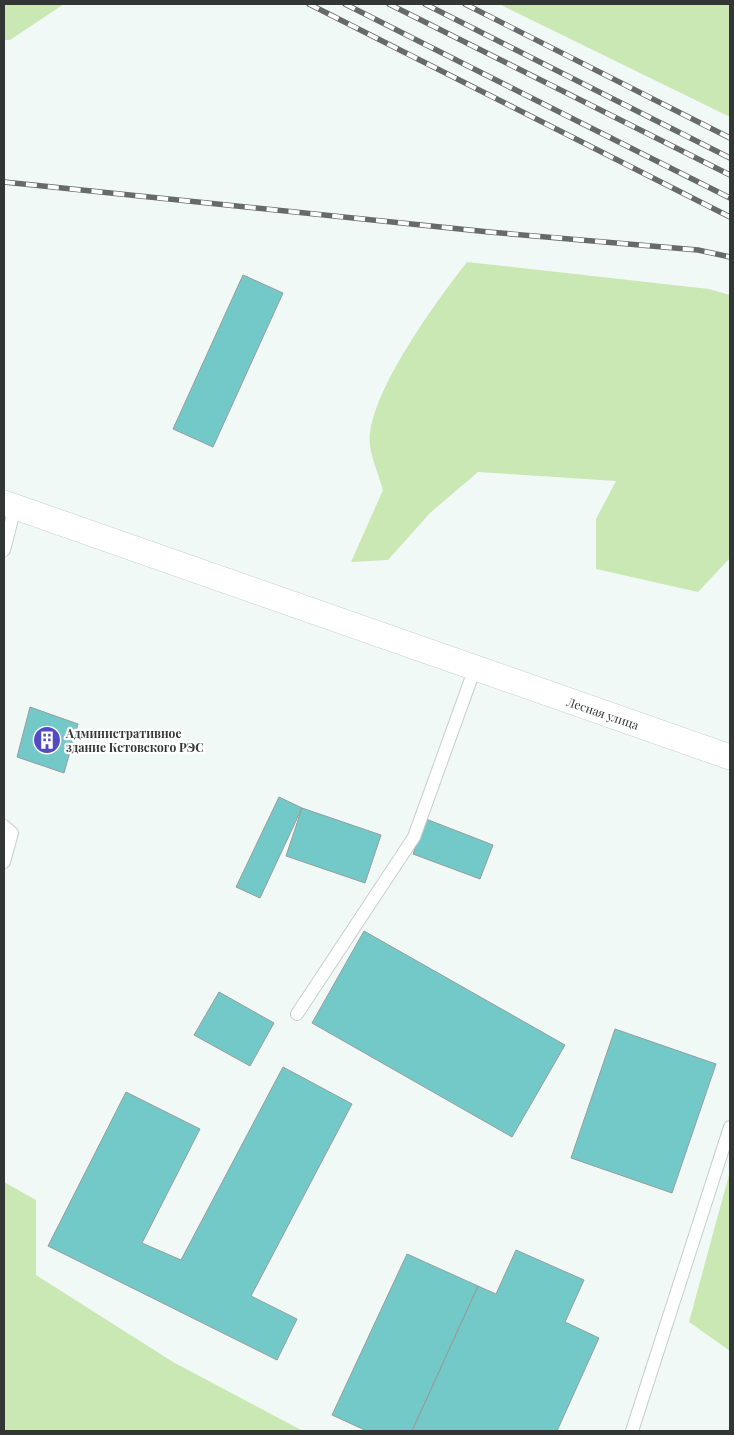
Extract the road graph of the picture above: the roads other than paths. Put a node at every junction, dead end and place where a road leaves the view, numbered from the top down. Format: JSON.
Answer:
{"nodes":[{"id":1,"x":9,"y":505,"type":"edge"},
{"id":2,"x":4,"y":550,"type":"edge"},
{"id":3,"x":476,"y":668,"type":"junction"},
{"id":4,"x":730,"y":757,"type":"edge"},
{"id":5,"x":4,"y":826,"type":"edge"},
{"id":6,"x":4,"y":862,"type":"edge"},
{"id":7,"x":297,"y":1014,"type":"dead end"},
{"id":8,"x":730,"y":1127,"type":"edge"},
{"id":9,"x":632,"y":1431,"type":"edge"}],
"edges":[{"from":1,"to":2,"type":"lane"},
{"from":1,"to":3,"type":"street","name":"Лесная улица"},
{"from":3,"to":4,"type":"street","name":"Лесная улица"},
{"from":3,"to":7,"type":"lane"},
{"from":5,"to":6,"type":"lane"},
{"from":8,"to":9,"type":"lane"}]}
